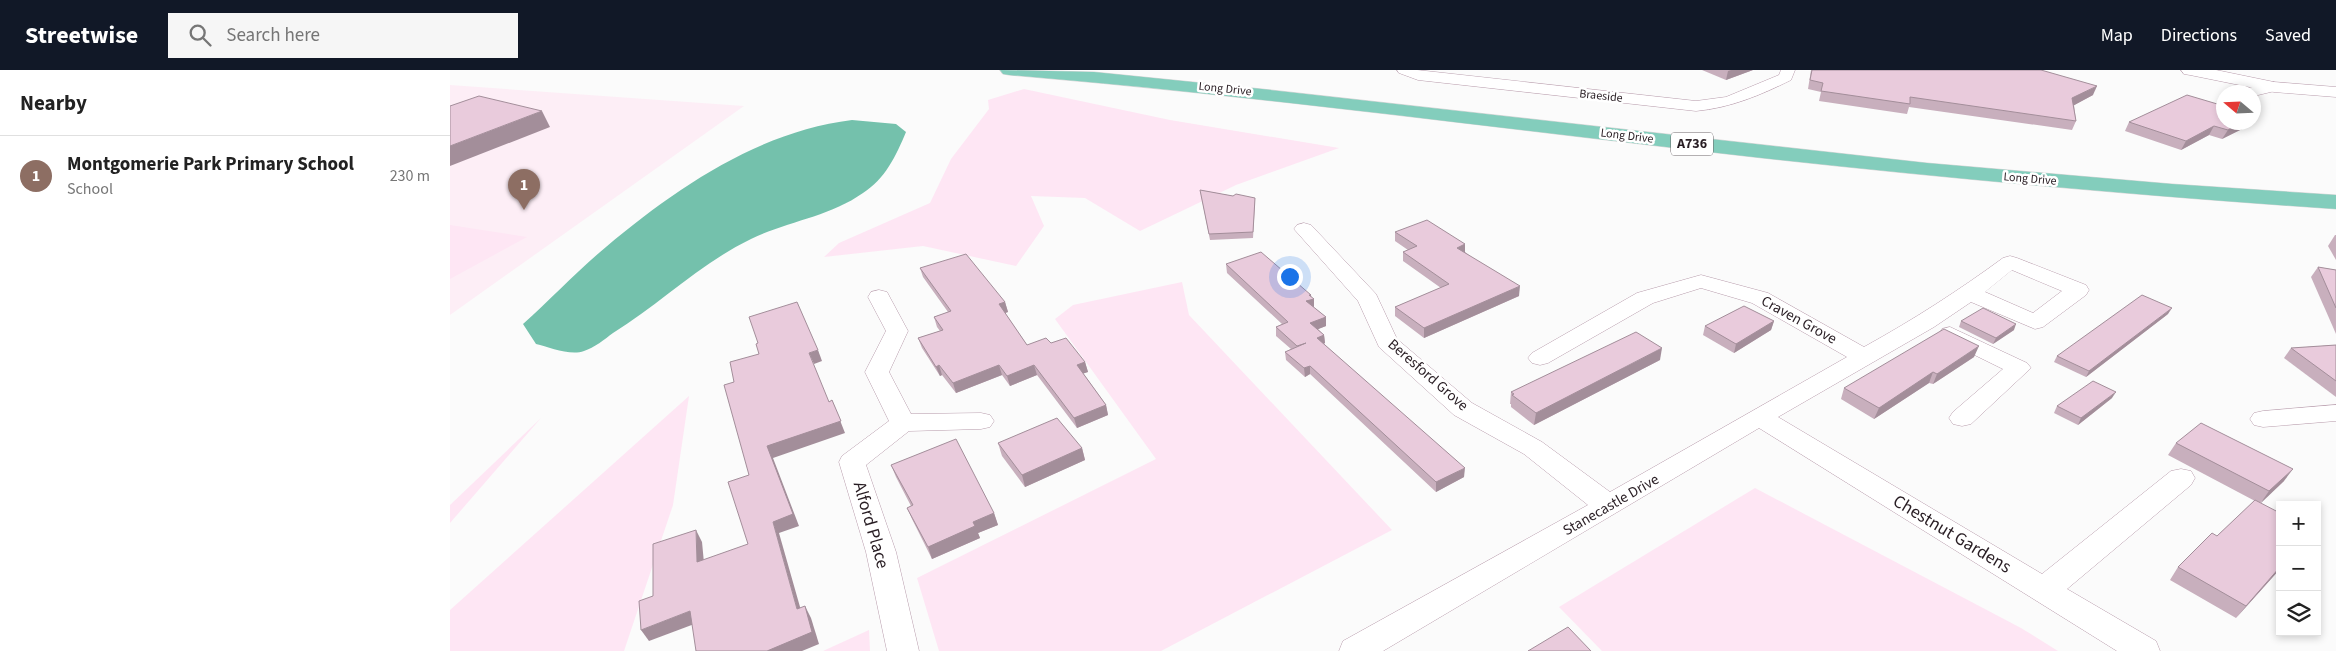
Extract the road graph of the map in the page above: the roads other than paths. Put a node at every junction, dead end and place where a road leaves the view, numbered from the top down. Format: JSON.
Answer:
{"nodes":[{"id":1,"x":1009,"y":70,"type":"edge"},
{"id":2,"x":1404,"y":70,"type":"edge"},
{"id":3,"x":1788,"y":70,"type":"edge"},
{"id":4,"x":2190,"y":70,"type":"edge"},
{"id":5,"x":2274,"y":87,"type":"junction"},
{"id":6,"x":2261,"y":90,"type":"edge"},
{"id":7,"x":2336,"y":92,"type":"edge"},
{"id":8,"x":2336,"y":202,"type":"edge"},
{"id":9,"x":1304,"y":229,"type":"dead end"},
{"id":10,"x":1970,"y":293,"type":"dead end"},
{"id":11,"x":879,"y":297,"type":"dead end"},
{"id":12,"x":1926,"y":322,"type":"junction"},
{"id":13,"x":1865,"y":357,"type":"junction"},
{"id":14,"x":1540,"y":358,"type":"dead end"},
{"id":15,"x":2336,"y":413,"type":"edge"},
{"id":16,"x":1760,"y":417,"type":"junction"},
{"id":17,"x":1962,"y":418,"type":"dead end"},
{"id":18,"x":2263,"y":419,"type":"dead end"},
{"id":19,"x":981,"y":421,"type":"dead end"},
{"id":20,"x":903,"y":423,"type":"junction"},
{"id":21,"x":2181,"y":478,"type":"dead end"},
{"id":22,"x":1609,"y":506,"type":"junction"},
{"id":23,"x":2044,"y":590,"type":"junction"},
{"id":24,"x":904,"y":651,"type":"edge"},
{"id":25,"x":1355,"y":651,"type":"edge"},
{"id":26,"x":2144,"y":651,"type":"edge"}],
"edges":[{"from":1,"to":8,"type":"main road","name":"Long Drive","number":"A736"},
{"from":2,"to":3,"type":"street","name":"Braeside"},
{"from":4,"to":5,"type":"street"},
{"from":5,"to":6,"type":"street"},
{"from":5,"to":7,"type":"street"},
{"from":9,"to":22,"type":"street","name":"Beresford Grove"},
{"from":10,"to":12,"type":"street","name":"Stanecastle Drive"},
{"from":11,"to":20,"type":"street"},
{"from":12,"to":13,"type":"street","name":"Stanecastle Drive"},
{"from":12,"to":17,"type":"street"},
{"from":13,"to":14,"type":"street","name":"Craven Grove"},
{"from":13,"to":16,"type":"street","name":"Stanecastle Drive"},
{"from":15,"to":18,"type":"street"},
{"from":16,"to":22,"type":"street","name":"Stanecastle Drive"},
{"from":16,"to":23,"type":"street","name":"Chestnut Gardens"},
{"from":19,"to":20,"type":"street"},
{"from":20,"to":24,"type":"street","name":"Alford Place"},
{"from":21,"to":23,"type":"street"},
{"from":22,"to":25,"type":"street","name":"Stanecastle Drive"},
{"from":23,"to":26,"type":"street","name":"Chestnut Gardens"}]}
